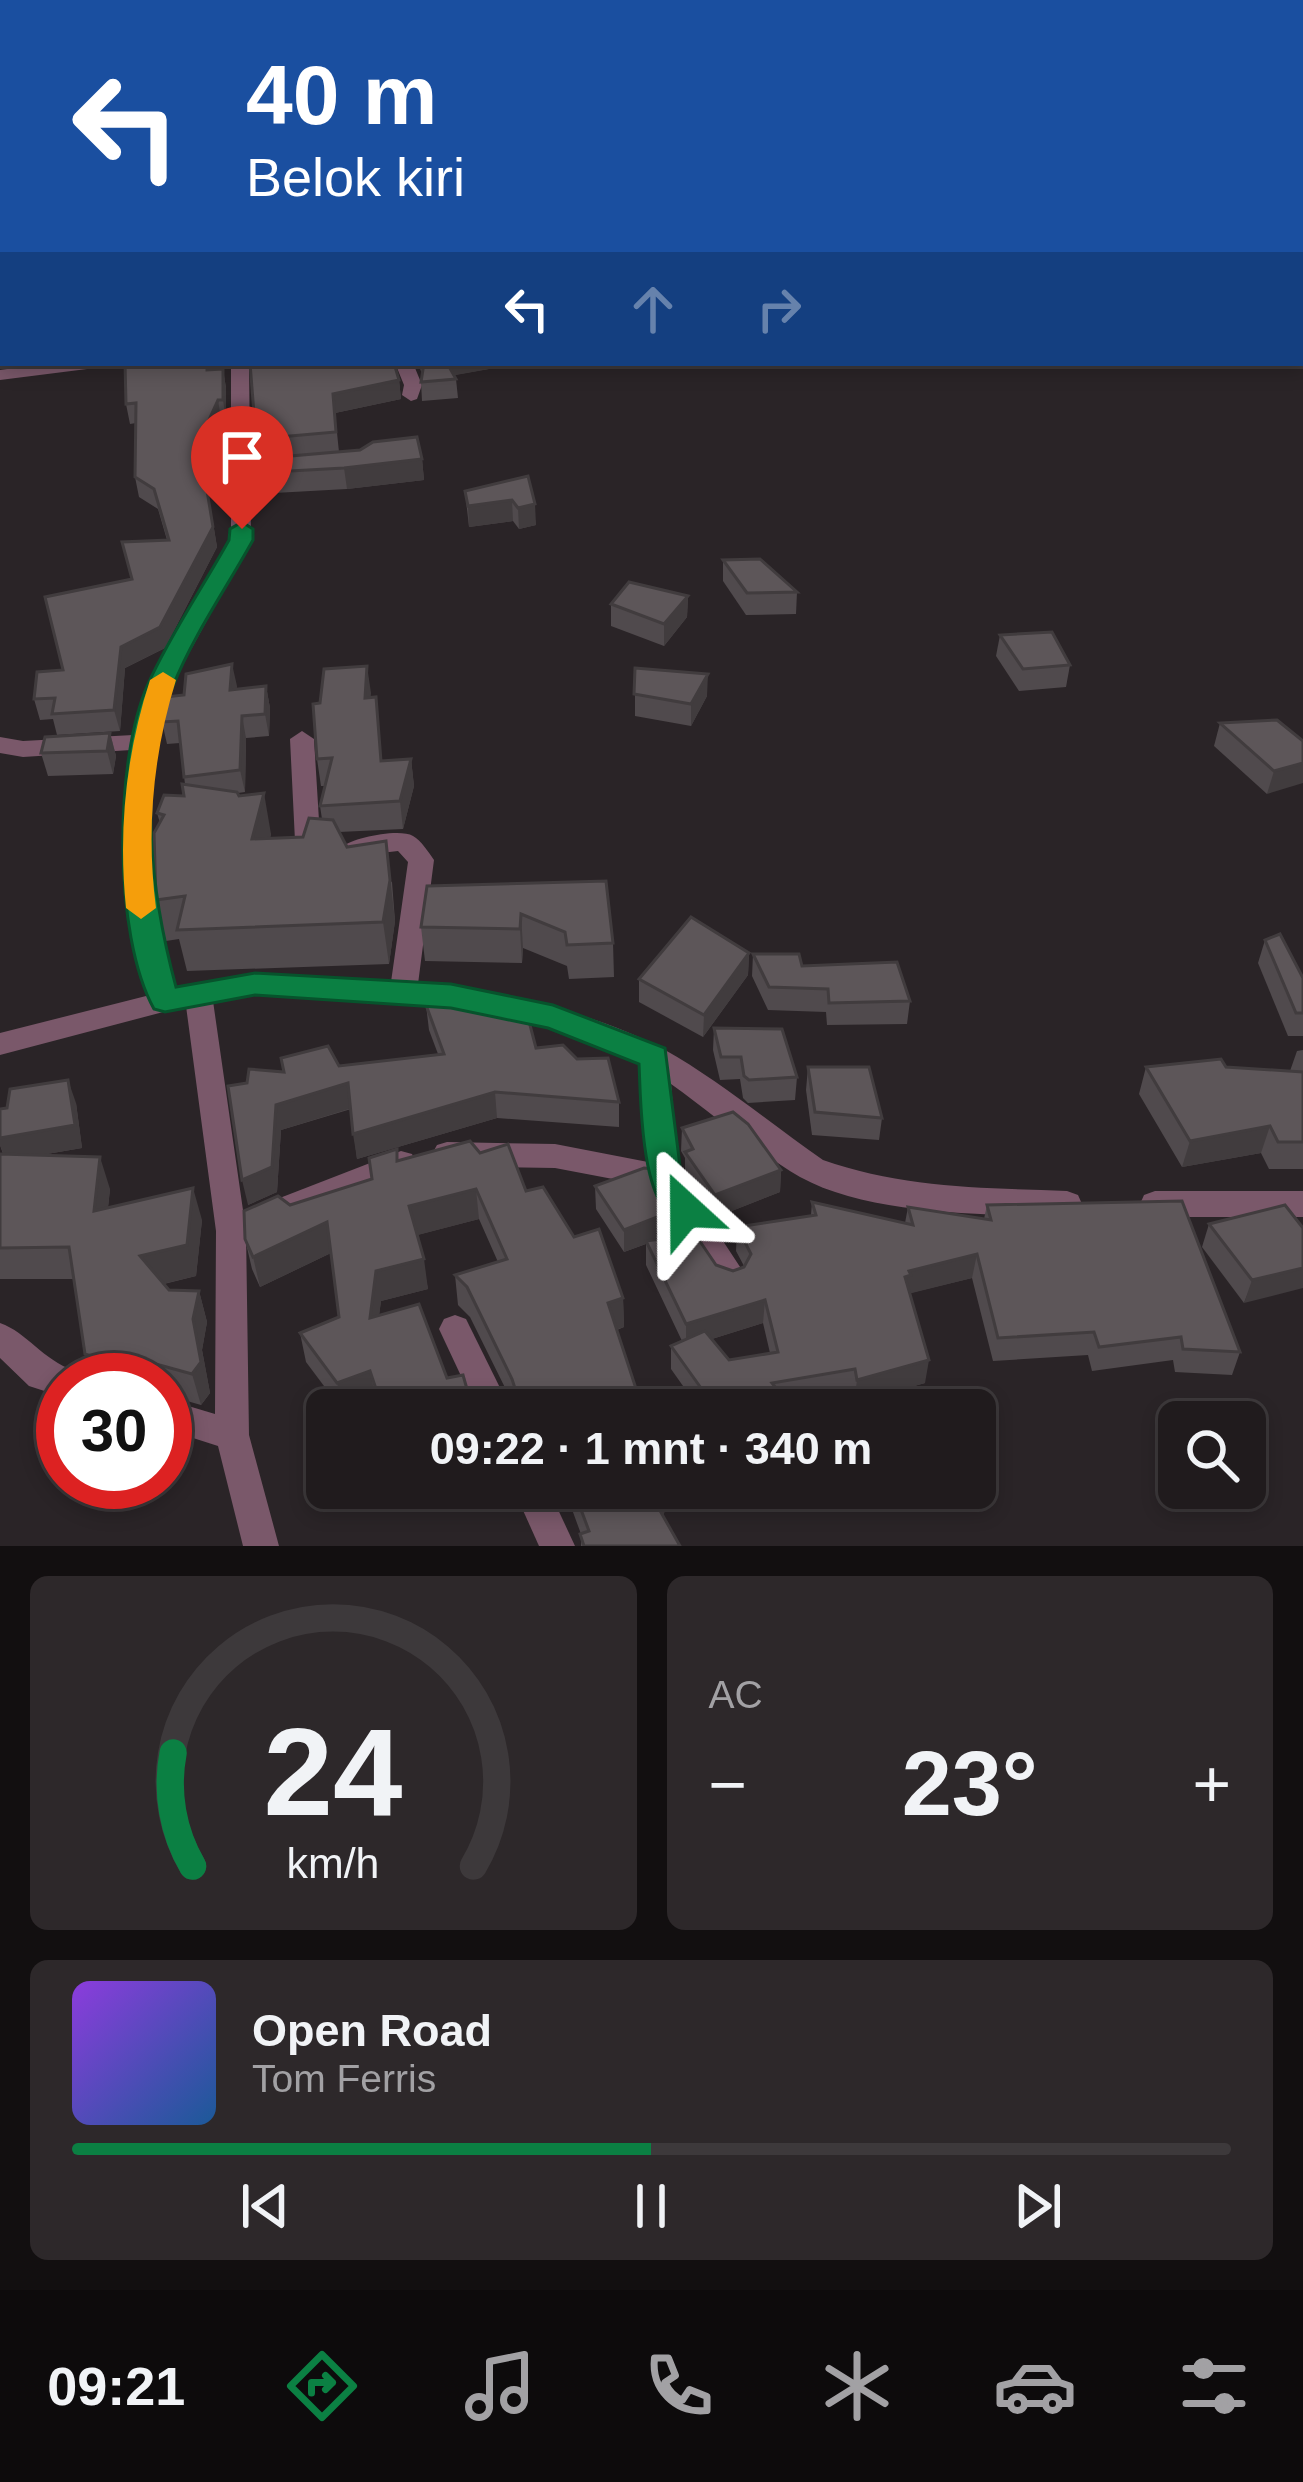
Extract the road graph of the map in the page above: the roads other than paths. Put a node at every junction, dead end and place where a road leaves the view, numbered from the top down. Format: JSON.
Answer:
{"nodes":[{"id":1,"x":71,"y":366,"type":"edge"},
{"id":2,"x":240,"y":366,"type":"edge"},
{"id":3,"x":405,"y":366,"type":"edge"},
{"id":4,"x":0,"y":375,"type":"edge"},
{"id":5,"x":412,"y":395,"type":"dead end"},
{"id":6,"x":302,"y":739,"type":"dead end"},
{"id":7,"x":143,"y":742,"type":"junction"},
{"id":8,"x":0,"y":745,"type":"edge"},
{"id":9,"x":403,"y":992,"type":"junction"},
{"id":10,"x":198,"y":993,"type":"junction"},
{"id":11,"x":165,"y":1000,"type":"junction"},
{"id":12,"x":0,"y":1044,"type":"edge"},
{"id":13,"x":654,"y":1057,"type":"junction"},
{"id":14,"x":664,"y":1178,"type":"junction"},
{"id":15,"x":1303,"y":1204,"type":"edge"},
{"id":16,"x":231,"y":1231,"type":"junction"},
{"id":17,"x":730,"y":1276,"type":"edge"},
{"id":18,"x":455,"y":1329,"type":"dead end"},
{"id":19,"x":0,"y":1337,"type":"edge"},
{"id":20,"x":36,"y":1372,"type":"edge"},
{"id":21,"x":484,"y":1389,"type":"edge"},
{"id":22,"x":192,"y":1422,"type":"edge"},
{"id":23,"x":232,"y":1435,"type":"junction"},
{"id":24,"x":540,"y":1509,"type":"edge"},
{"id":25,"x":261,"y":1546,"type":"edge"},
{"id":26,"x":557,"y":1546,"type":"edge"}],
"edges":[{"from":1,"to":4,"type":"street"},
{"from":2,"to":7,"type":"street"},
{"from":3,"to":5,"type":"street"},
{"from":6,"to":9,"type":"street"},
{"from":7,"to":8,"type":"street"},
{"from":7,"to":11,"type":"street"},
{"from":9,"to":10,"type":"street"},
{"from":9,"to":13,"type":"street"},
{"from":10,"to":11,"type":"street"},
{"from":10,"to":16,"type":"street"},
{"from":11,"to":12,"type":"street"},
{"from":13,"to":14,"type":"street"},
{"from":13,"to":15,"type":"street"},
{"from":14,"to":16,"type":"street"},
{"from":14,"to":17,"type":"street"},
{"from":16,"to":23,"type":"street"},
{"from":18,"to":21,"type":"street"},
{"from":19,"to":20,"type":"street"},
{"from":22,"to":23,"type":"street"},
{"from":23,"to":25,"type":"street"},
{"from":24,"to":26,"type":"street"}]}
